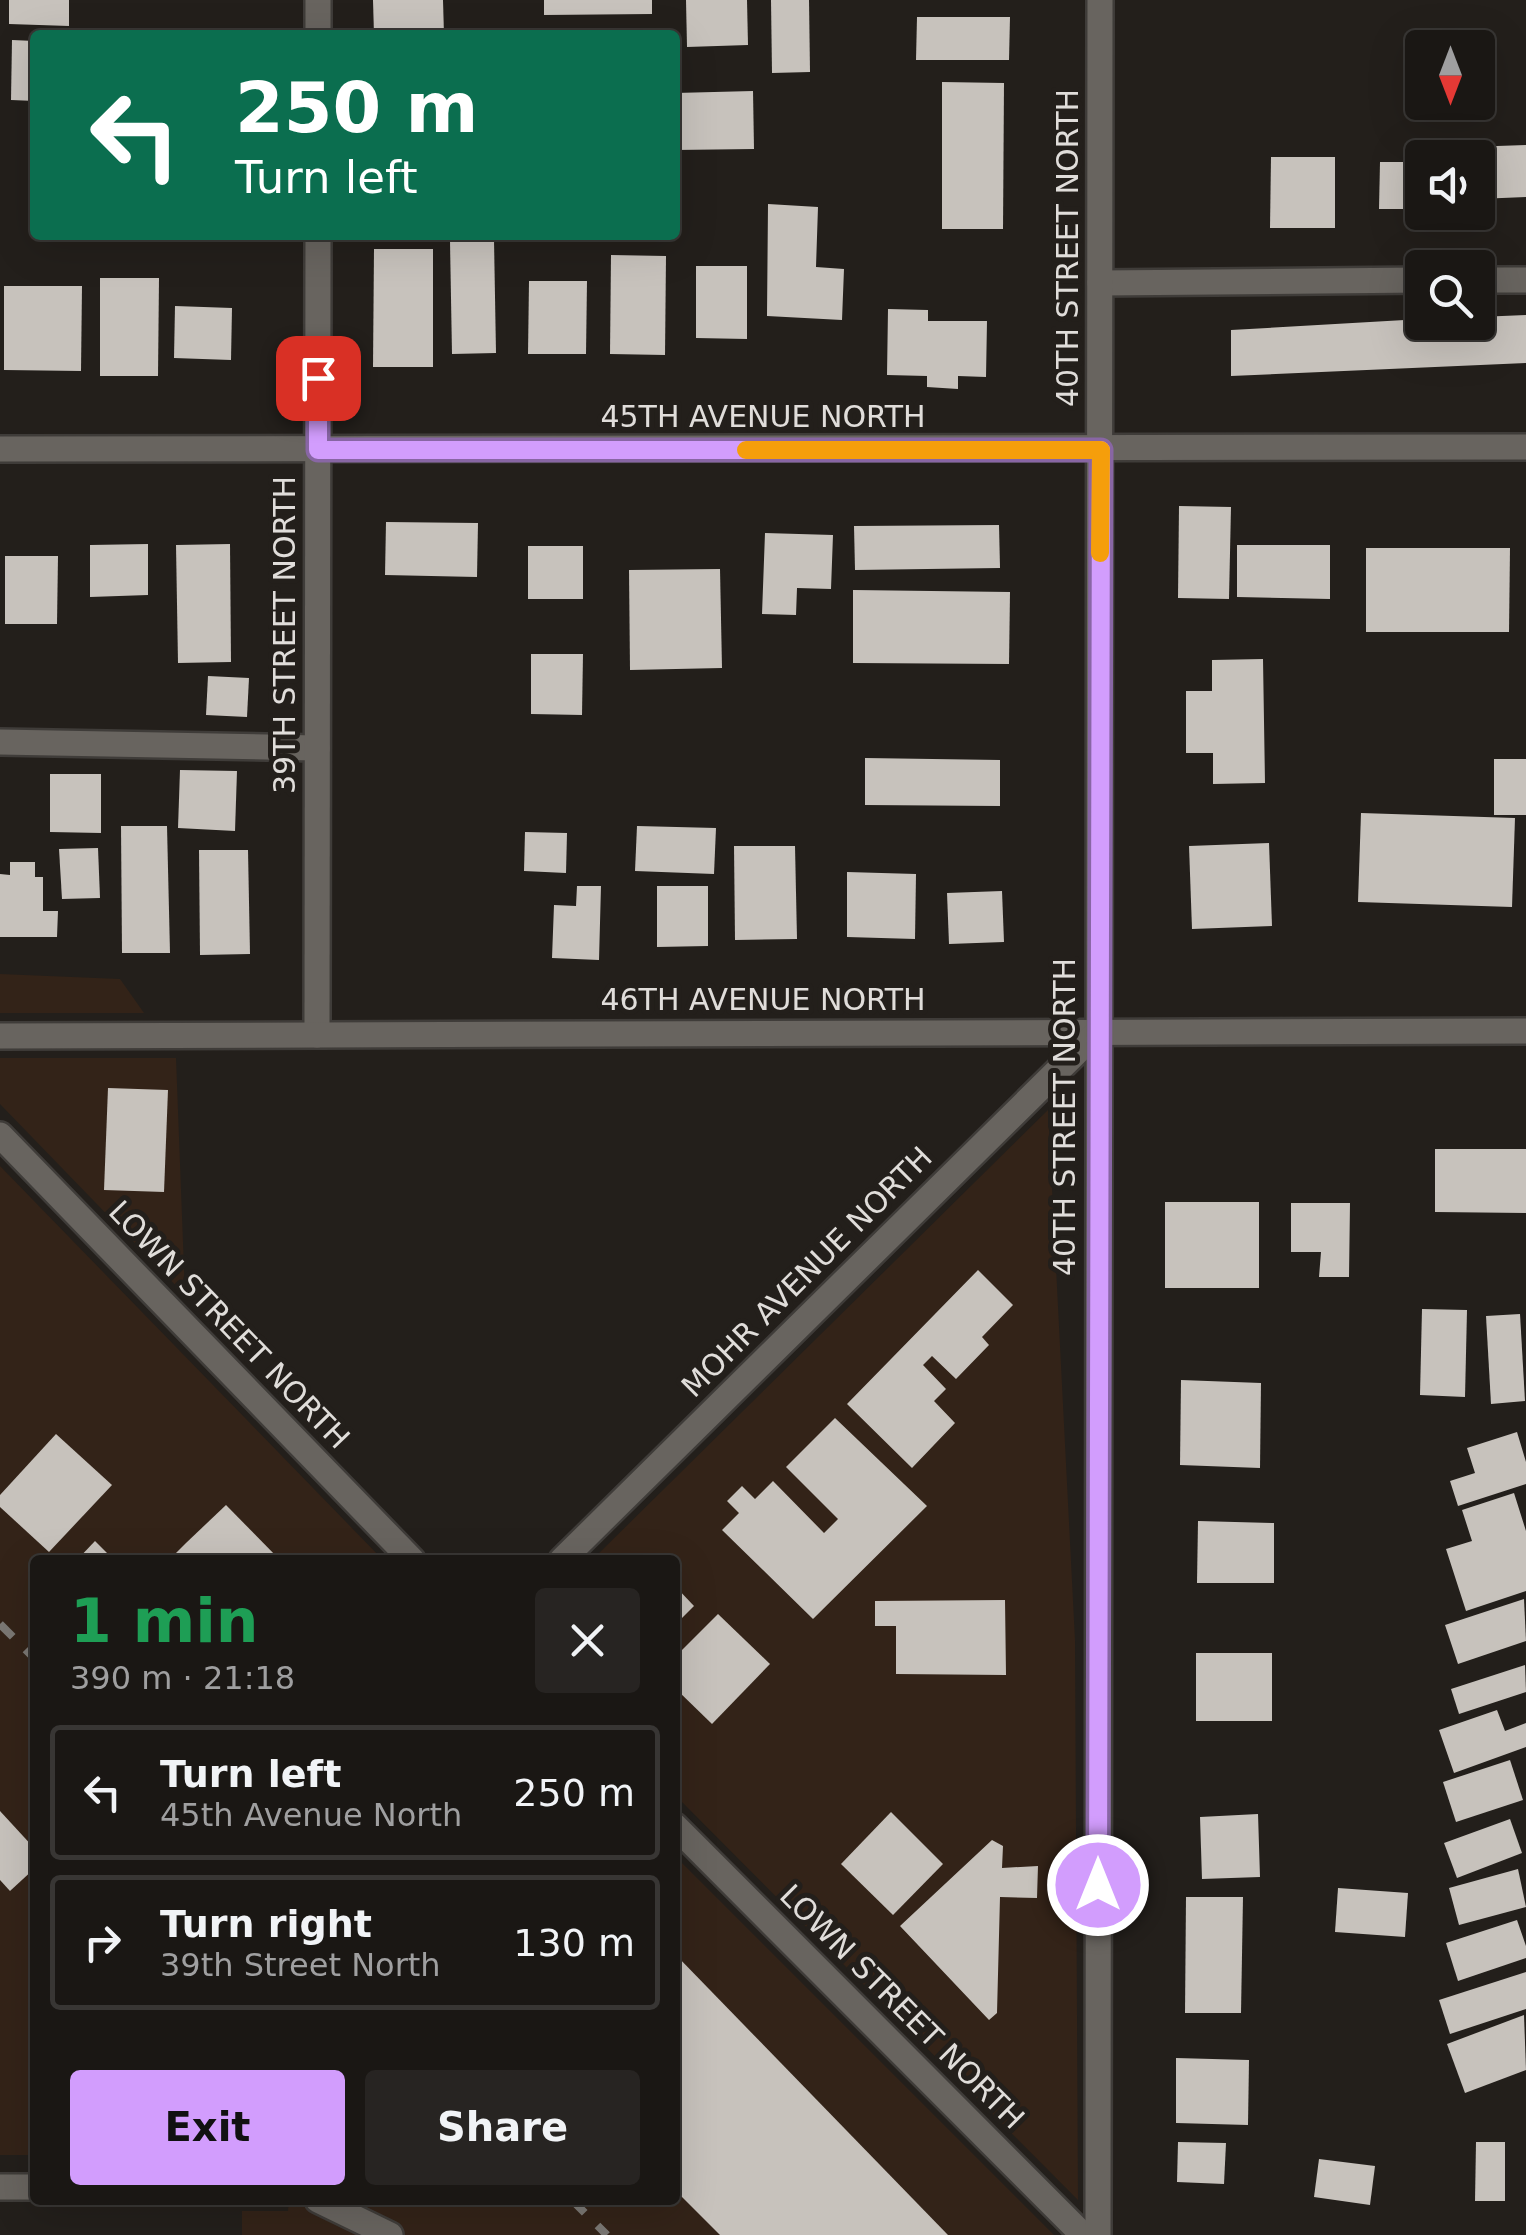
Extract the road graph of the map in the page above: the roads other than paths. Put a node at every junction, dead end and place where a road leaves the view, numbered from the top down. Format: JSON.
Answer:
{"nodes":[{"id":1,"x":318,"y":0,"type":"edge"},
{"id":2,"x":1100,"y":0,"type":"edge"},
{"id":3,"x":318,"y":30,"type":"edge"},
{"id":4,"x":318,"y":240,"type":"edge"},
{"id":5,"x":1405,"y":280,"type":"edge"},
{"id":6,"x":1495,"y":280,"type":"edge"},
{"id":7,"x":1526,"y":280,"type":"edge"},
{"id":8,"x":1100,"y":284,"type":"junction"},
{"id":9,"x":1526,"y":447,"type":"edge"},
{"id":10,"x":0,"y":449,"type":"edge"},
{"id":11,"x":318,"y":450,"type":"junction"},
{"id":12,"x":1101,"y":450,"type":"junction"},
{"id":13,"x":0,"y":742,"type":"edge"},
{"id":14,"x":317,"y":748,"type":"junction"},
{"id":15,"x":1098,"y":1031,"type":"junction"},
{"id":16,"x":1526,"y":1031,"type":"edge"},
{"id":17,"x":317,"y":1035,"type":"junction"},
{"id":18,"x":0,"y":1036,"type":"edge"},
{"id":19,"x":2,"y":1139,"type":"edge"},
{"id":20,"x":407,"y":1555,"type":"edge"},
{"id":21,"x":567,"y":1555,"type":"edge"},
{"id":22,"x":680,"y":1831,"type":"edge"},
{"id":23,"x":0,"y":2187,"type":"edge"},
{"id":24,"x":30,"y":2187,"type":"edge"},
{"id":25,"x":328,"y":2205,"type":"edge"},
{"id":26,"x":390,"y":2235,"type":"edge"},
{"id":27,"x":1083,"y":2235,"type":"edge"},
{"id":28,"x":1098,"y":2235,"type":"edge"}],
"edges":[{"from":1,"to":3,"type":"street"},
{"from":2,"to":8,"type":"street","name":"40TH STREET NORTH"},
{"from":4,"to":11,"type":"street","name":"39TH STREET NORTH"},
{"from":5,"to":8,"type":"street"},
{"from":6,"to":7,"type":"street"},
{"from":8,"to":12,"type":"street","name":"40TH STREET NORTH"},
{"from":9,"to":12,"type":"street","name":"45TH AVENUE NORTH"},
{"from":10,"to":11,"type":"street","name":"45TH AVENUE NORTH"},
{"from":11,"to":12,"type":"street","name":"45TH AVENUE NORTH"},
{"from":11,"to":14,"type":"street","name":"39TH STREET NORTH"},
{"from":12,"to":15,"type":"street","name":"40TH STREET NORTH"},
{"from":13,"to":14,"type":"street"},
{"from":14,"to":17,"type":"street","name":"39TH STREET NORTH"},
{"from":15,"to":16,"type":"street","name":"46TH AVENUE NORTH"},
{"from":15,"to":17,"type":"street","name":"46TH AVENUE NORTH"},
{"from":15,"to":21,"type":"street","name":"MOHR AVENUE NORTH"},
{"from":15,"to":28,"type":"street","name":"40TH STREET NORTH"},
{"from":17,"to":18,"type":"street","name":"46TH AVENUE NORTH"},
{"from":19,"to":20,"type":"street","name":"LOWN STREET NORTH"},
{"from":22,"to":27,"type":"street","name":"LOWN STREET NORTH"},
{"from":23,"to":24,"type":"street"},
{"from":25,"to":26,"type":"street"}]}
